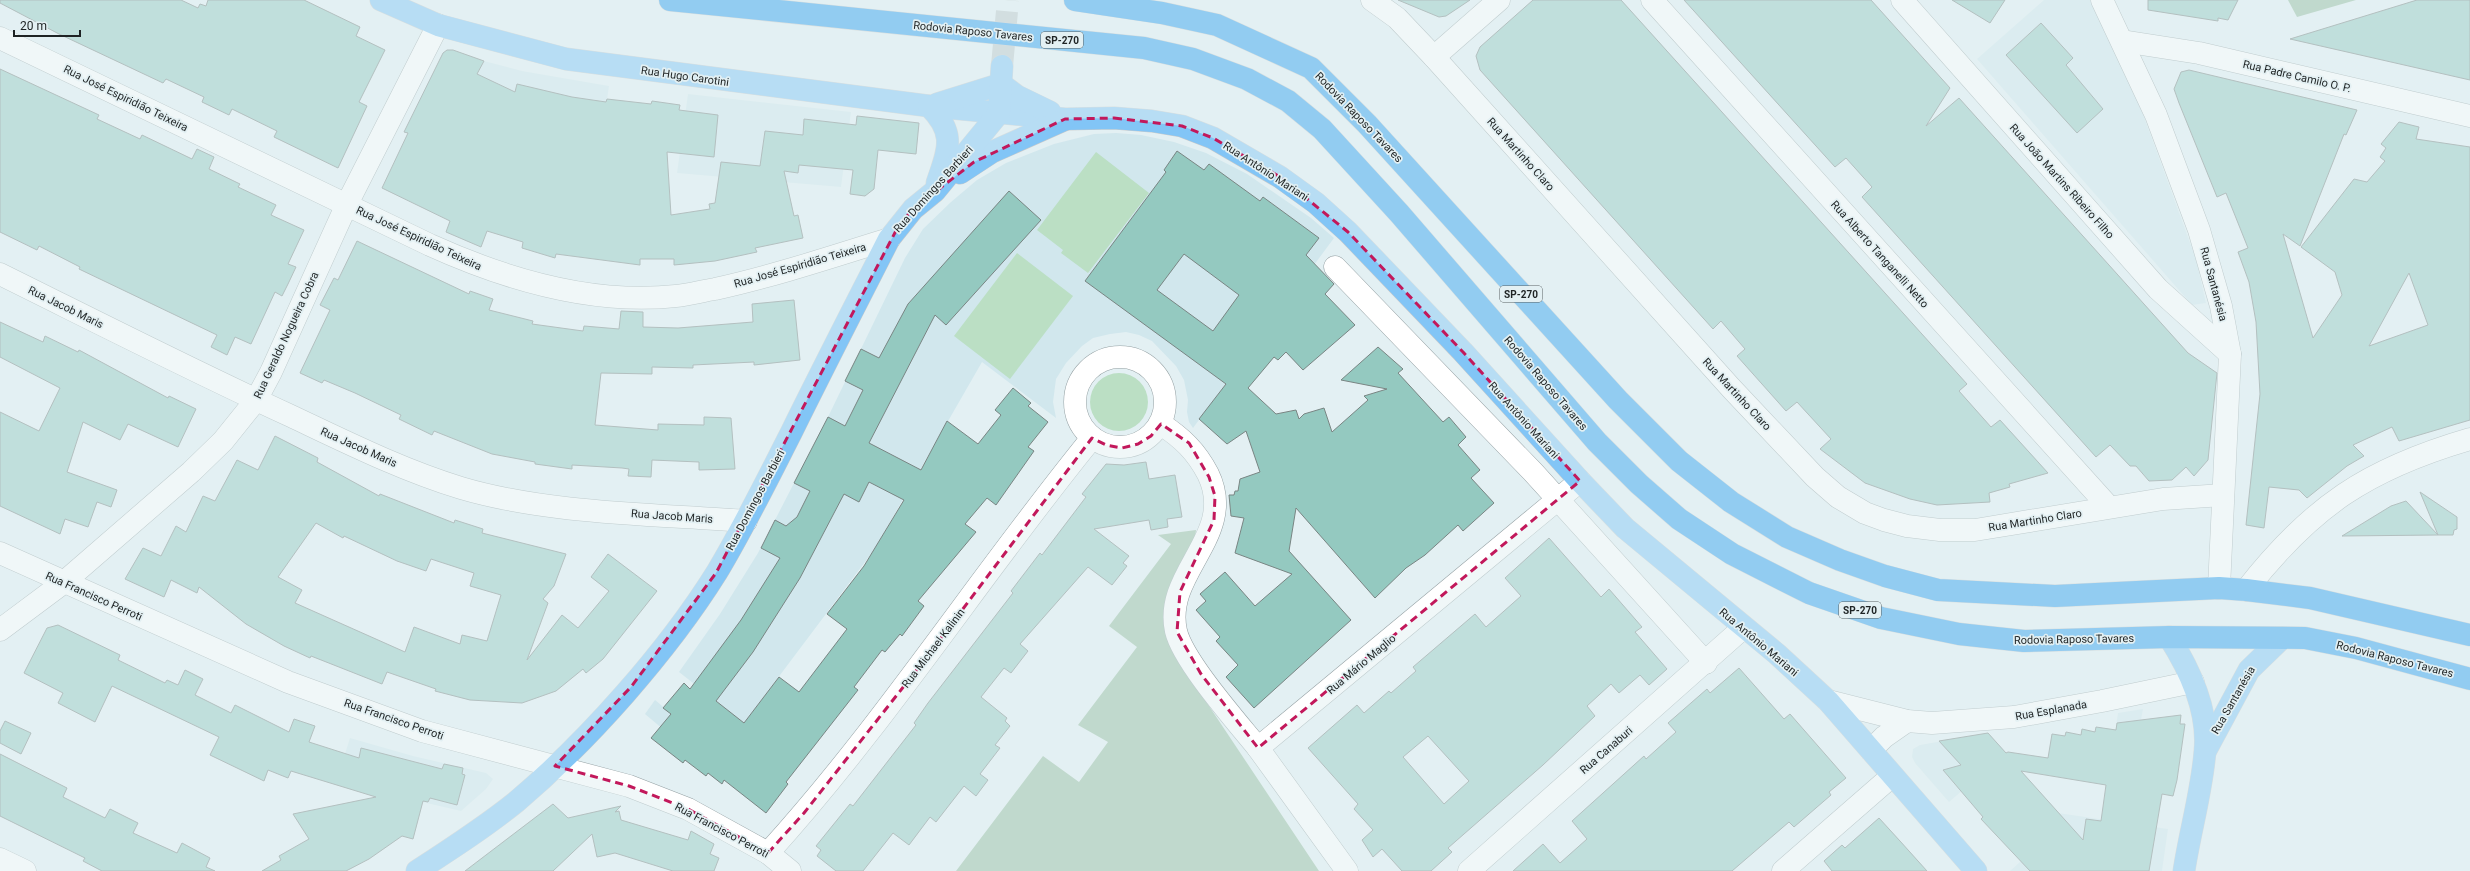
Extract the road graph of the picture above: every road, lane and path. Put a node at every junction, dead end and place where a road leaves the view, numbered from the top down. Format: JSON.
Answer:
{"nodes":[{"id":1,"x":381,"y":0,"type":"edge"},
{"id":2,"x":670,"y":0,"type":"edge"},
{"id":3,"x":1075,"y":0,"type":"edge"},
{"id":4,"x":1372,"y":0,"type":"edge"},
{"id":5,"x":1499,"y":0,"type":"edge"},
{"id":6,"x":1652,"y":0,"type":"edge"},
{"id":7,"x":1902,"y":0,"type":"edge"},
{"id":8,"x":2102,"y":0,"type":"edge"},
{"id":9,"x":438,"y":25,"type":"junction"},
{"id":10,"x":0,"y":38,"type":"edge"},
{"id":11,"x":2122,"y":40,"type":"junction"},
{"id":12,"x":1434,"y":57,"type":"junction"},
{"id":13,"x":1001,"y":75,"type":"junction"},
{"id":14,"x":929,"y":106,"type":"junction"},
{"id":15,"x":999,"y":113,"type":"junction"},
{"id":16,"x":2470,"y":116,"type":"edge"},
{"id":17,"x":1065,"y":119,"type":"junction"},
{"id":18,"x":935,"y":191,"type":"junction"},
{"id":19,"x":347,"y":204,"type":"junction"},
{"id":20,"x":889,"y":239,"type":"junction"},
{"id":21,"x":1335,"y":267,"type":"dead end"},
{"id":22,"x":0,"y":274,"type":"edge"},
{"id":23,"x":2230,"y":354,"type":"junction"},
{"id":24,"x":256,"y":400,"type":"junction"},
{"id":25,"x":1161,"y":424,"type":"junction"},
{"id":26,"x":1092,"y":438,"type":"junction"},
{"id":27,"x":2470,"y":439,"type":"edge"},
{"id":28,"x":1580,"y":481,"type":"junction"},
{"id":29,"x":2222,"y":495,"type":"junction"},
{"id":30,"x":1558,"y":499,"type":"junction"},
{"id":31,"x":2109,"y":508,"type":"junction"},
{"id":32,"x":746,"y":521,"type":"junction"},
{"id":33,"x":0,"y":552,"type":"edge"},
{"id":34,"x":63,"y":582,"type":"junction"},
{"id":35,"x":2219,"y":588,"type":"junction"},
{"id":36,"x":2246,"y":590,"type":"junction"},
{"id":37,"x":1743,"y":628,"type":"junction"},
{"id":38,"x":0,"y":630,"type":"edge"},
{"id":39,"x":2470,"y":635,"type":"edge"},
{"id":40,"x":2169,"y":636,"type":"junction"},
{"id":41,"x":2282,"y":638,"type":"junction"},
{"id":42,"x":1706,"y":662,"type":"junction"},
{"id":43,"x":2470,"y":679,"type":"edge"},
{"id":44,"x":2193,"y":682,"type":"junction"},
{"id":45,"x":1828,"y":701,"type":"junction"},
{"id":46,"x":1907,"y":721,"type":"junction"},
{"id":47,"x":1258,"y":748,"type":"junction"},
{"id":48,"x":1871,"y":750,"type":"junction"},
{"id":49,"x":2206,"y":750,"type":"junction"},
{"id":50,"x":555,"y":766,"type":"junction"},
{"id":51,"x":1892,"y":776,"type":"junction"},
{"id":52,"x":768,"y":853,"type":"junction"},
{"id":53,"x":0,"y":859,"type":"edge"},
{"id":54,"x":25,"y":871,"type":"edge"},
{"id":55,"x":417,"y":871,"type":"edge"},
{"id":56,"x":790,"y":871,"type":"edge"},
{"id":57,"x":1347,"y":871,"type":"edge"},
{"id":58,"x":1469,"y":871,"type":"edge"},
{"id":59,"x":1783,"y":871,"type":"edge"},
{"id":60,"x":1976,"y":871,"type":"edge"},
{"id":61,"x":2184,"y":871,"type":"edge"}],
"edges":[{"from":1,"to":9,"type":"main road","name":"Rua Hugo Carotini"},
{"from":2,"to":40,"type":"highway","name":"Rodovia Raposo Tavares","number":"SP-270"},
{"from":3,"to":35,"type":"highway","name":"Rodovia Raposo Tavares","number":"SP-270"},
{"from":4,"to":12,"type":"street","name":"Rua Martinho Claro"},
{"from":5,"to":12,"type":"street"},
{"from":6,"to":31,"type":"street","name":"Rua Alberto Tanganelli Netto"},
{"from":7,"to":23,"type":"street","name":"Rua João Martins Ribeiro Filho"},
{"from":8,"to":11,"type":"street","name":"Rua Santanésia"},
{"from":9,"to":14,"type":"main road","name":"Rua Hugo Carotini"},
{"from":9,"to":19,"type":"street","name":"Rua Geraldo Nogueira Cobra"},
{"from":10,"to":19,"type":"street","name":"Rua José Espiridião Teixeira"},
{"from":11,"to":16,"type":"street","name":"Rua Padre Camilo O. P."},
{"from":11,"to":23,"type":"street","name":"Rua Santanésia"},
{"from":12,"to":31,"type":"street","name":"Rua Martinho Claro"},
{"from":13,"to":14,"type":"main road"},
{"from":13,"to":15,"type":"main road"},
{"from":13,"to":17,"type":"main road"},
{"from":14,"to":15,"type":"main road","name":"Rua Hugo Carotini"},
{"from":14,"to":18,"type":"main road"},
{"from":15,"to":17,"type":"main road","name":"Rua Antônio Mariani"},
{"from":15,"to":18,"type":"main road","name":"Rua Domingos Barbieri"},
{"from":17,"to":18,"type":"main road"},
{"from":17,"to":28,"type":"main road","name":"Rua Antônio Mariani"},
{"from":18,"to":20,"type":"main road","name":"Rua Domingos Barbieri"},
{"from":19,"to":20,"type":"street","name":"Rua José Espiridião Teixeira"},
{"from":19,"to":24,"type":"street","name":"Rua Geraldo Nogueira Cobra"},
{"from":20,"to":32,"type":"main road","name":"Rua Domingos Barbieri"},
{"from":21,"to":30,"type":"street"},
{"from":22,"to":24,"type":"street","name":"Rua Jacob Maris"},
{"from":23,"to":29,"type":"street","name":"Rua Santanésia"},
{"from":24,"to":32,"type":"street","name":"Rua Jacob Maris"},
{"from":24,"to":34,"type":"street","name":"Rua Geraldo Nogueira Cobra"},
{"from":25,"to":26,"type":"street"},
{"from":25,"to":26,"type":"street"},
{"from":25,"to":47,"type":"street"},
{"from":26,"to":52,"type":"street","name":"Rua Michael Kalinin"},
{"from":27,"to":36,"type":"street"},
{"from":28,"to":30,"type":"street","name":"Rua Mário Maglio"},
{"from":28,"to":37,"type":"main road","name":"Rua Antônio Mariani"},
{"from":29,"to":31,"type":"street","name":"Rua Martinho Claro"},
{"from":29,"to":35,"type":"street","name":"Rua Santanésia"},
{"from":30,"to":42,"type":"street"},
{"from":30,"to":47,"type":"street","name":"Rua Mário Maglio"},
{"from":32,"to":50,"type":"main road","name":"Rua Domingos Barbieri"},
{"from":33,"to":34,"type":"street","name":"Rua Francisco Perroti"},
{"from":34,"to":38,"type":"street","name":"Rua Geraldo Nogueira Cobra"},
{"from":34,"to":50,"type":"street","name":"Rua Francisco Perroti"},
{"from":35,"to":36,"type":"highway","name":"Rodovia Raposo Tavares","number":"SP-270"},
{"from":36,"to":39,"type":"highway","name":"Rodovia Raposo Tavares","number":"SP-270"},
{"from":37,"to":42,"type":"street","name":"Rua Canaburi"},
{"from":37,"to":45,"type":"main road","name":"Rua Antônio Mariani"},
{"from":40,"to":41,"type":"highway","name":"Rodovia Raposo Tavares","number":"SP-270"},
{"from":40,"to":44,"type":"main road","name":"Rua Santanésia"},
{"from":41,"to":43,"type":"highway","name":"Rodovia Raposo Tavares","number":"SP-270"},
{"from":41,"to":49,"type":"main road","name":"Rua Santanésia"},
{"from":42,"to":58,"type":"street","name":"Rua Canaburi"},
{"from":44,"to":46,"type":"street","name":"Rua Esplanada"},
{"from":44,"to":49,"type":"main road","name":"Rua Santanésia"},
{"from":45,"to":46,"type":"street","name":"Rua Esplanada"},
{"from":45,"to":48,"type":"main road","name":"Rua Antônio Mariani"},
{"from":46,"to":48,"type":"street"},
{"from":47,"to":57,"type":"street"},
{"from":48,"to":51,"type":"main road","name":"Rua Antônio Mariani"},
{"from":49,"to":61,"type":"main road","name":"Rua Santanésia"},
{"from":50,"to":52,"type":"street","name":"Rua Francisco Perroti"},
{"from":50,"to":55,"type":"main road","name":"Rua Domingos Barbieri"},
{"from":51,"to":59,"type":"street"},
{"from":51,"to":60,"type":"main road","name":"Rua Antônio Mariani"},
{"from":52,"to":56,"type":"street","name":"Rua Francisco Perroti"},
{"from":53,"to":54,"type":"street"}]}
